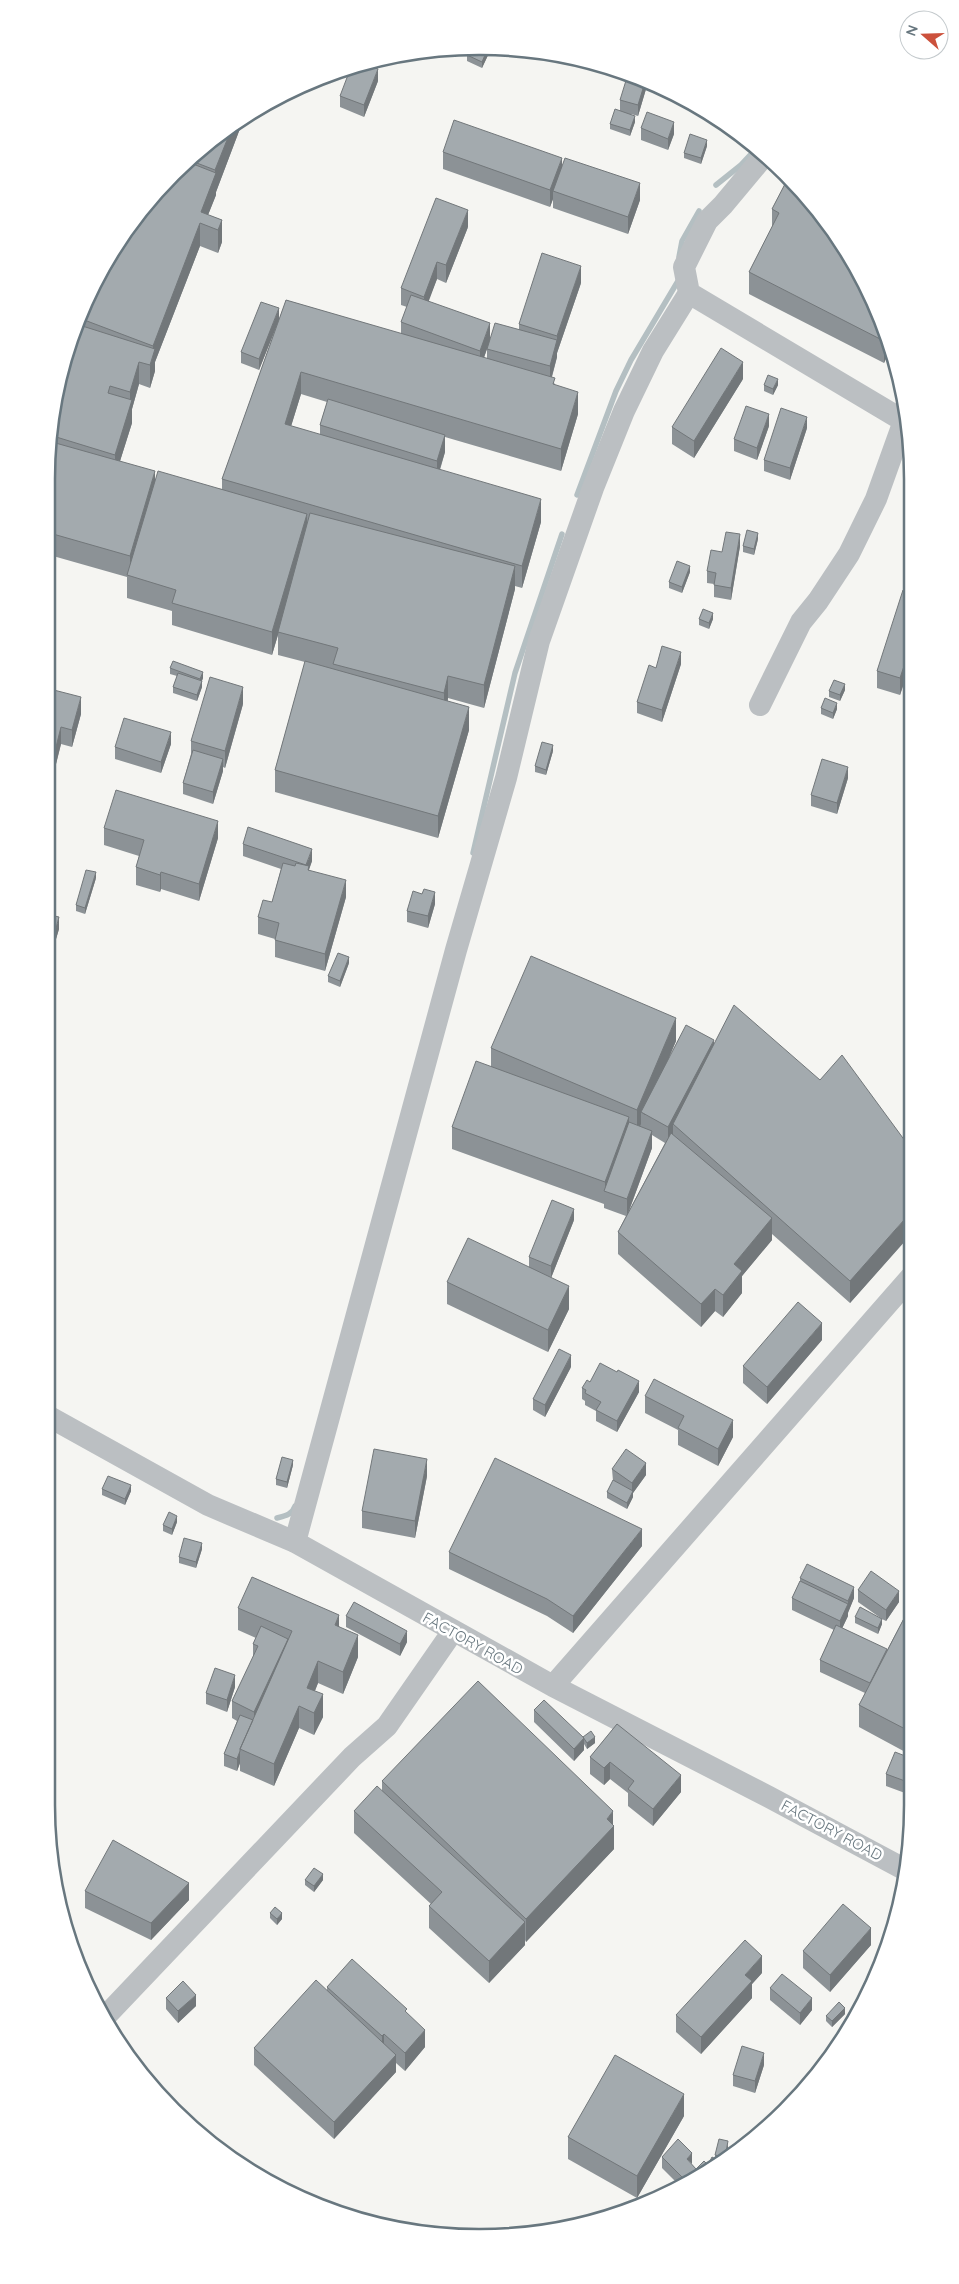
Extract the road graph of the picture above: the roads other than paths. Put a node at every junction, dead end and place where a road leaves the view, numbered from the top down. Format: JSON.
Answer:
{"nodes":[{"id":1,"x":759,"y":160,"type":"edge"},
{"id":2,"x":689,"y":293,"type":"junction"},
{"id":3,"x":899,"y":419,"type":"edge"},
{"id":4,"x":901,"y":435,"type":"edge"},
{"id":5,"x":760,"y":705,"type":"dead end"},
{"id":6,"x":904,"y":1285,"type":"edge"},
{"id":7,"x":55,"y":1420,"type":"edge"},
{"id":8,"x":295,"y":1542,"type":"junction"},
{"id":9,"x":453,"y":1631,"type":"junction"},
{"id":10,"x":553,"y":1686,"type":"junction"},
{"id":11,"x":899,"y":1866,"type":"edge"},
{"id":12,"x":109,"y":2012,"type":"edge"}],
"edges":[{"from":1,"to":2,"type":"street"},
{"from":2,"to":3,"type":"street"},
{"from":2,"to":8,"type":"street"},
{"from":4,"to":5,"type":"street"},
{"from":6,"to":10,"type":"street"},
{"from":7,"to":8,"type":"street","name":"FACTORY ROAD"},
{"from":8,"to":9,"type":"street","name":"FACTORY ROAD"},
{"from":9,"to":10,"type":"street","name":"FACTORY ROAD"},
{"from":9,"to":12,"type":"street"},
{"from":10,"to":11,"type":"street","name":"FACTORY ROAD"}]}
